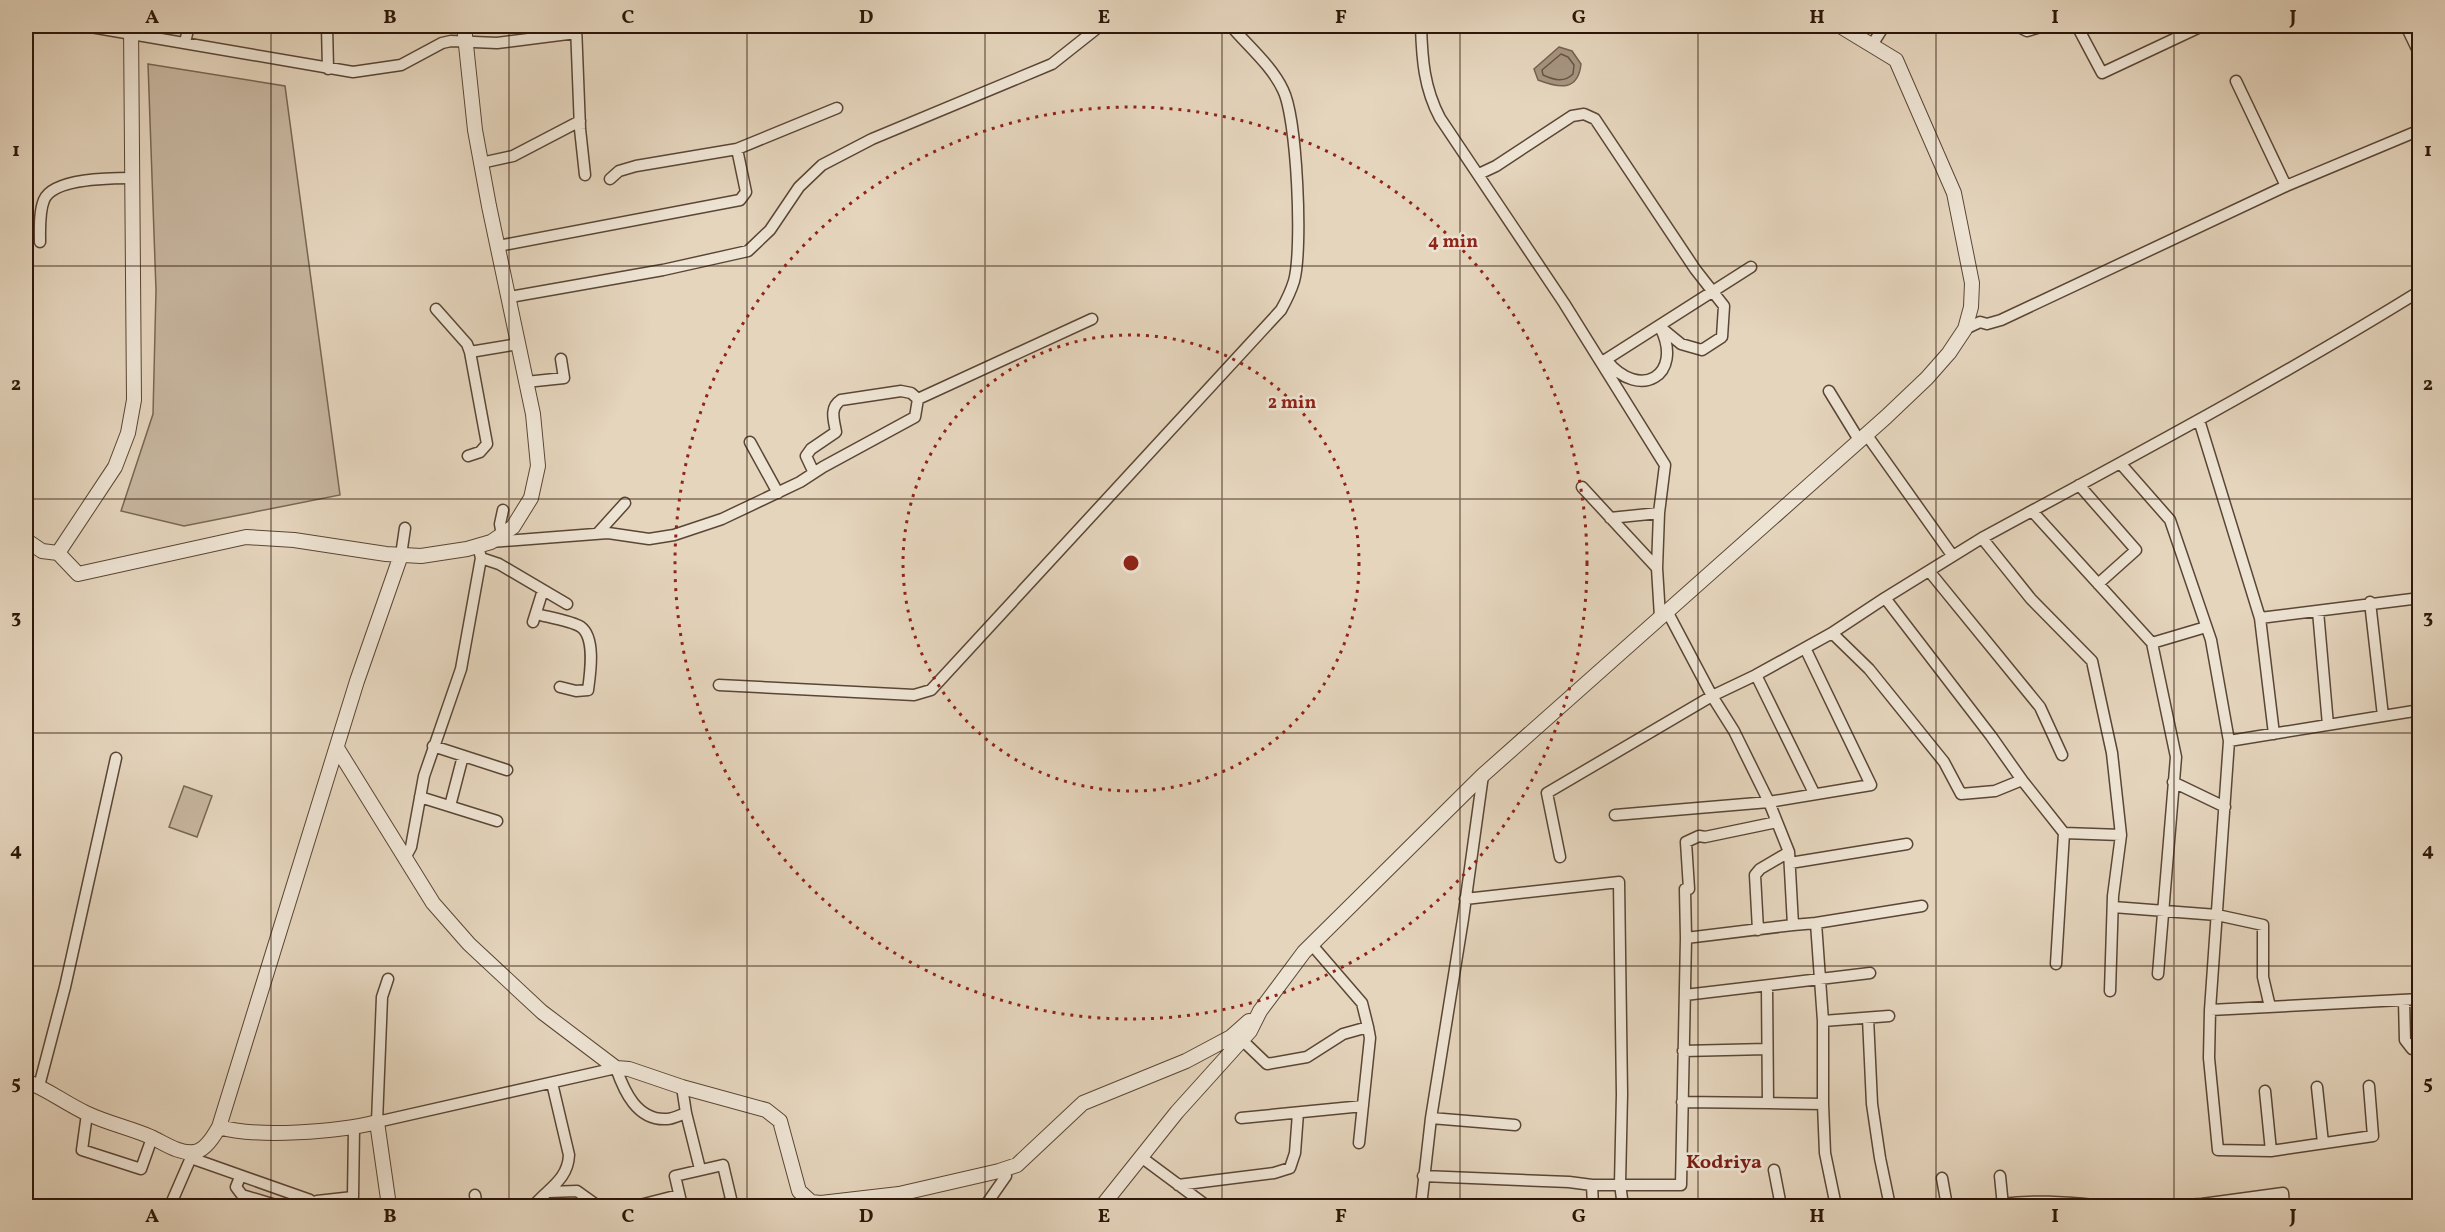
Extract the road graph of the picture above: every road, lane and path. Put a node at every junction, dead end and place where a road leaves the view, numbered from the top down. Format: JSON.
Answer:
{"nodes":[{"id":1,"x":85,"y":26,"type":"edge"},
{"id":2,"x":189,"y":26,"type":"edge"},
{"id":3,"x":327,"y":26,"type":"edge"},
{"id":4,"x":464,"y":26,"type":"edge"},
{"id":5,"x":1100,"y":26,"type":"edge"},
{"id":6,"x":1231,"y":26,"type":"edge"},
{"id":7,"x":1421,"y":26,"type":"edge"},
{"id":8,"x":1840,"y":26,"type":"edge"},
{"id":9,"x":1884,"y":26,"type":"edge"},
{"id":10,"x":2017,"y":26,"type":"edge"},
{"id":11,"x":2044,"y":26,"type":"edge"},
{"id":12,"x":2077,"y":26,"type":"edge"},
{"id":13,"x":2202,"y":26,"type":"edge"},
{"id":14,"x":2406,"y":26,"type":"edge"},
{"id":15,"x":131,"y":29,"type":"edge"},
{"id":16,"x":576,"y":29,"type":"edge"},
{"id":17,"x":466,"y":41,"type":"junction"},
{"id":18,"x":185,"y":42,"type":"junction"},
{"id":19,"x":1872,"y":45,"type":"junction"},
{"id":20,"x":2420,"y":55,"type":"edge"},
{"id":21,"x":328,"y":69,"type":"junction"},
{"id":22,"x":2236,"y":81,"type":"dead end"},
{"id":23,"x":837,"y":108,"type":"dead end"},
{"id":24,"x":580,"y":121,"type":"junction"},
{"id":25,"x":2420,"y":130,"type":"edge"},
{"id":26,"x":736,"y":149,"type":"junction"},
{"id":27,"x":481,"y":163,"type":"junction"},
{"id":28,"x":1479,"y":174,"type":"junction"},
{"id":29,"x":585,"y":175,"type":"dead end"},
{"id":30,"x":132,"y":178,"type":"junction"},
{"id":31,"x":610,"y":179,"type":"dead end"},
{"id":32,"x":2286,"y":186,"type":"junction"},
{"id":33,"x":40,"y":242,"type":"dead end"},
{"id":34,"x":498,"y":246,"type":"junction"},
{"id":35,"x":1751,"y":267,"type":"dead end"},
{"id":36,"x":2420,"y":291,"type":"edge"},
{"id":37,"x":1712,"y":292,"type":"junction"},
{"id":38,"x":510,"y":297,"type":"junction"},
{"id":39,"x":436,"y":309,"type":"dead end"},
{"id":40,"x":1092,"y":319,"type":"dead end"},
{"id":41,"x":1659,"y":326,"type":"junction"},
{"id":42,"x":1965,"y":328,"type":"junction"},
{"id":43,"x":518,"y":344,"type":"junction"},
{"id":44,"x":471,"y":352,"type":"junction"},
{"id":45,"x":561,"y":359,"type":"dead end"},
{"id":46,"x":1604,"y":361,"type":"junction"},
{"id":47,"x":526,"y":382,"type":"junction"},
{"id":48,"x":1830,"y":391,"type":"dead end"},
{"id":49,"x":918,"y":399,"type":"junction"},
{"id":50,"x":2199,"y":420,"type":"junction"},
{"id":51,"x":1862,"y":437,"type":"junction"},
{"id":52,"x":750,"y":442,"type":"dead end"},
{"id":53,"x":468,"y":456,"type":"dead end"},
{"id":54,"x":2120,"y":463,"type":"junction"},
{"id":55,"x":814,"y":473,"type":"junction"},
{"id":56,"x":2079,"y":485,"type":"junction"},
{"id":57,"x":1582,"y":487,"type":"dead end"},
{"id":58,"x":778,"y":493,"type":"junction"},
{"id":59,"x":625,"y":503,"type":"dead end"},
{"id":60,"x":503,"y":510,"type":"dead end"},
{"id":61,"x":2032,"y":511,"type":"junction"},
{"id":62,"x":1659,"y":513,"type":"junction"},
{"id":63,"x":1610,"y":518,"type":"junction"},
{"id":64,"x":405,"y":528,"type":"dead end"},
{"id":65,"x":597,"y":534,"type":"junction"},
{"id":66,"x":1982,"y":538,"type":"junction"},
{"id":67,"x":26,"y":540,"type":"edge"},
{"id":68,"x":488,"y":545,"type":"junction"},
{"id":69,"x":58,"y":553,"type":"junction"},
{"id":70,"x":401,"y":555,"type":"junction"},
{"id":71,"x":1952,"y":555,"type":"junction"},
{"id":72,"x":1657,"y":568,"type":"junction"},
{"id":73,"x":1929,"y":571,"type":"junction"},
{"id":74,"x":2098,"y":584,"type":"junction"},
{"id":75,"x":543,"y":590,"type":"junction"},
{"id":76,"x":1885,"y":598,"type":"junction"},
{"id":77,"x":2420,"y":598,"type":"edge"},
{"id":78,"x":2370,"y":602,"type":"junction"},
{"id":79,"x":567,"y":604,"type":"dead end"},
{"id":80,"x":2318,"y":611,"type":"junction"},
{"id":81,"x":1663,"y":614,"type":"junction"},
{"id":82,"x":2260,"y":618,"type":"junction"},
{"id":83,"x":2206,"y":627,"type":"junction"},
{"id":84,"x":1832,"y":633,"type":"junction"},
{"id":85,"x":2152,"y":644,"type":"junction"},
{"id":86,"x":1805,"y":648,"type":"junction"},
{"id":87,"x":1756,"y":675,"type":"junction"},
{"id":88,"x":719,"y":685,"type":"dead end"},
{"id":89,"x":560,"y":687,"type":"dead end"},
{"id":90,"x":1712,"y":696,"type":"junction"},
{"id":91,"x":2420,"y":710,"type":"edge"},
{"id":92,"x":2383,"y":716,"type":"junction"},
{"id":93,"x":2328,"y":725,"type":"junction"},
{"id":94,"x":2274,"y":734,"type":"junction"},
{"id":95,"x":2229,"y":741,"type":"junction"},
{"id":96,"x":433,"y":746,"type":"junction"},
{"id":97,"x":337,"y":748,"type":"junction"},
{"id":98,"x":2062,"y":755,"type":"dead end"},
{"id":99,"x":463,"y":756,"type":"junction"},
{"id":100,"x":116,"y":758,"type":"dead end"},
{"id":101,"x":507,"y":770,"type":"dead end"},
{"id":102,"x":1483,"y":775,"type":"junction"},
{"id":103,"x":2022,"y":780,"type":"junction"},
{"id":104,"x":2174,"y":782,"type":"junction"},
{"id":105,"x":1814,"y":793,"type":"junction"},
{"id":106,"x":420,"y":797,"type":"junction"},
{"id":107,"x":1769,"y":802,"type":"junction"},
{"id":108,"x":450,"y":806,"type":"junction"},
{"id":109,"x":2225,"y":807,"type":"junction"},
{"id":110,"x":1615,"y":815,"type":"dead end"},
{"id":111,"x":497,"y":821,"type":"dead end"},
{"id":112,"x":1777,"y":822,"type":"junction"},
{"id":113,"x":2064,"y":832,"type":"junction"},
{"id":114,"x":2121,"y":835,"type":"junction"},
{"id":115,"x":1907,"y":844,"type":"dead end"},
{"id":116,"x":1560,"y":857,"type":"dead end"},
{"id":117,"x":405,"y":858,"type":"junction"},
{"id":118,"x":1790,"y":858,"type":"junction"},
{"id":119,"x":1465,"y":899,"type":"junction"},
{"id":120,"x":1923,"y":906,"type":"dead end"},
{"id":121,"x":2113,"y":907,"type":"junction"},
{"id":122,"x":2162,"y":909,"type":"junction"},
{"id":123,"x":2217,"y":915,"type":"junction"},
{"id":124,"x":1816,"y":923,"type":"junction"},
{"id":125,"x":1793,"y":926,"type":"junction"},
{"id":126,"x":1758,"y":930,"type":"junction"},
{"id":127,"x":1686,"y":938,"type":"junction"},
{"id":128,"x":1312,"y":945,"type":"junction"},
{"id":129,"x":2056,"y":964,"type":"dead end"},
{"id":130,"x":1870,"y":973,"type":"dead end"},
{"id":131,"x":2158,"y":974,"type":"dead end"},
{"id":132,"x":388,"y":979,"type":"dead end"},
{"id":133,"x":1821,"y":979,"type":"junction"},
{"id":134,"x":1767,"y":987,"type":"junction"},
{"id":135,"x":2110,"y":991,"type":"dead end"},
{"id":136,"x":1685,"y":995,"type":"junction"},
{"id":137,"x":2420,"y":999,"type":"edge"},
{"id":138,"x":2404,"y":1000,"type":"junction"},
{"id":139,"x":2270,"y":1007,"type":"junction"},
{"id":140,"x":2210,"y":1010,"type":"junction"},
{"id":141,"x":1260,"y":1011,"type":"junction"},
{"id":142,"x":1889,"y":1016,"type":"dead end"},
{"id":143,"x":1868,"y":1018,"type":"junction"},
{"id":144,"x":1823,"y":1021,"type":"junction"},
{"id":145,"x":1368,"y":1027,"type":"junction"},
{"id":146,"x":1242,"y":1040,"type":"junction"},
{"id":147,"x":1767,"y":1049,"type":"junction"},
{"id":148,"x":2420,"y":1050,"type":"edge"},
{"id":149,"x":1683,"y":1051,"type":"junction"},
{"id":150,"x":615,"y":1068,"type":"junction"},
{"id":151,"x":26,"y":1081,"type":"edge"},
{"id":152,"x":552,"y":1083,"type":"junction"},
{"id":153,"x":39,"y":1086,"type":"junction"},
{"id":154,"x":2369,"y":1086,"type":"dead end"},
{"id":155,"x":682,"y":1087,"type":"junction"},
{"id":156,"x":2317,"y":1087,"type":"dead end"},
{"id":157,"x":2265,"y":1091,"type":"dead end"},
{"id":158,"x":1682,"y":1102,"type":"junction"},
{"id":159,"x":1768,"y":1103,"type":"junction"},
{"id":160,"x":1823,"y":1104,"type":"junction"},
{"id":161,"x":1363,"y":1106,"type":"junction"},
{"id":162,"x":686,"y":1113,"type":"junction"},
{"id":163,"x":1298,"y":1113,"type":"junction"},
{"id":164,"x":87,"y":1114,"type":"junction"},
{"id":165,"x":1241,"y":1118,"type":"dead end"},
{"id":166,"x":1431,"y":1118,"type":"junction"},
{"id":167,"x":377,"y":1122,"type":"junction"},
{"id":168,"x":1515,"y":1125,"type":"dead end"},
{"id":169,"x":219,"y":1127,"type":"junction"},
{"id":170,"x":354,"y":1128,"type":"junction"},
{"id":171,"x":152,"y":1138,"type":"junction"},
{"id":172,"x":1359,"y":1143,"type":"dead end"},
{"id":173,"x":2323,"y":1143,"type":"junction"},
{"id":174,"x":2271,"y":1151,"type":"junction"},
{"id":175,"x":192,"y":1155,"type":"junction"},
{"id":176,"x":1141,"y":1157,"type":"junction"},
{"id":177,"x":700,"y":1169,"type":"junction"},
{"id":178,"x":1774,"y":1170,"type":"dead end"},
{"id":179,"x":1006,"y":1176,"type":"dead end"},
{"id":180,"x":1423,"y":1176,"type":"junction"},
{"id":181,"x":2000,"y":1176,"type":"dead end"},
{"id":182,"x":240,"y":1177,"type":"junction"},
{"id":183,"x":1942,"y":1178,"type":"dead end"},
{"id":184,"x":1620,"y":1184,"type":"junction"},
{"id":185,"x":1178,"y":1185,"type":"junction"},
{"id":186,"x":1592,"y":1185,"type":"junction"},
{"id":187,"x":548,"y":1192,"type":"junction"},
{"id":188,"x":680,"y":1201,"type":"edge"},
{"id":189,"x":874,"y":1202,"type":"edge"},
{"id":190,"x":2245,"y":1203,"type":"edge"},
{"id":191,"x":315,"y":1204,"type":"edge"},
{"id":192,"x":811,"y":1205,"type":"edge"},
{"id":193,"x":2003,"y":1205,"type":"edge"},
{"id":194,"x":2071,"y":1205,"type":"edge"},
{"id":195,"x":170,"y":1206,"type":"edge"},
{"id":196,"x":279,"y":1206,"type":"edge"},
{"id":197,"x":389,"y":1206,"type":"edge"},
{"id":198,"x":536,"y":1206,"type":"edge"},
{"id":199,"x":598,"y":1206,"type":"edge"},
{"id":200,"x":636,"y":1206,"type":"edge"},
{"id":201,"x":714,"y":1206,"type":"edge"},
{"id":202,"x":985,"y":1206,"type":"edge"},
{"id":203,"x":1104,"y":1206,"type":"edge"},
{"id":204,"x":1207,"y":1206,"type":"edge"},
{"id":205,"x":1421,"y":1206,"type":"edge"},
{"id":206,"x":1507,"y":1206,"type":"edge"},
{"id":207,"x":1539,"y":1206,"type":"edge"},
{"id":208,"x":1593,"y":1206,"type":"edge"},
{"id":209,"x":1623,"y":1206,"type":"edge"},
{"id":210,"x":1781,"y":1206,"type":"edge"},
{"id":211,"x":1836,"y":1206,"type":"edge"},
{"id":212,"x":1890,"y":1206,"type":"edge"},
{"id":213,"x":1947,"y":1206,"type":"edge"},
{"id":214,"x":2107,"y":1206,"type":"edge"},
{"id":215,"x":2168,"y":1206,"type":"edge"},
{"id":216,"x":2284,"y":1206,"type":"edge"}],
"edges":[{"from":1,"to":15,"type":"street"},
{"from":2,"to":18,"type":"street"},
{"from":3,"to":21,"type":"street"},
{"from":4,"to":17,"type":"street"},
{"from":5,"to":38,"type":"street"},
{"from":6,"to":88,"type":"street"},
{"from":7,"to":28,"type":"street"},
{"from":8,"to":19,"type":"street"},
{"from":9,"to":19,"type":"street"},
{"from":10,"to":11,"type":"street"},
{"from":12,"to":13,"type":"street"},
{"from":14,"to":20,"type":"street"},
{"from":15,"to":18,"type":"street"},
{"from":15,"to":30,"type":"street"},
{"from":16,"to":17,"type":"street"},
{"from":16,"to":24,"type":"street"},
{"from":17,"to":21,"type":"street"},
{"from":17,"to":27,"type":"street"},
{"from":18,"to":21,"type":"street"},
{"from":19,"to":42,"type":"street"},
{"from":22,"to":32,"type":"street"},
{"from":23,"to":26,"type":"street"},
{"from":24,"to":27,"type":"street"},
{"from":24,"to":29,"type":"street"},
{"from":25,"to":32,"type":"street"},
{"from":26,"to":31,"type":"street"},
{"from":26,"to":34,"type":"street"},
{"from":27,"to":34,"type":"street"},
{"from":28,"to":37,"type":"street"},
{"from":28,"to":46,"type":"street"},
{"from":30,"to":33,"type":"street"},
{"from":30,"to":69,"type":"street"},
{"from":32,"to":42,"type":"street"},
{"from":34,"to":38,"type":"street"},
{"from":35,"to":37,"type":"street"},
{"from":36,"to":50,"type":"street"},
{"from":37,"to":41,"type":"street"},
{"from":37,"to":41,"type":"street"},
{"from":38,"to":43,"type":"street"},
{"from":39,"to":44,"type":"street"},
{"from":40,"to":49,"type":"street"},
{"from":41,"to":46,"type":"street"},
{"from":41,"to":46,"type":"street"},
{"from":42,"to":51,"type":"street"},
{"from":43,"to":44,"type":"street"},
{"from":43,"to":47,"type":"street"},
{"from":44,"to":53,"type":"street"},
{"from":45,"to":47,"type":"street"},
{"from":46,"to":62,"type":"street"},
{"from":47,"to":68,"type":"street"},
{"from":48,"to":51,"type":"street"},
{"from":49,"to":55,"type":"street"},
{"from":49,"to":55,"type":"street"},
{"from":50,"to":54,"type":"street"},
{"from":50,"to":82,"type":"street"},
{"from":51,"to":71,"type":"street"},
{"from":51,"to":81,"type":"street"},
{"from":52,"to":58,"type":"street"},
{"from":54,"to":56,"type":"street"},
{"from":54,"to":83,"type":"street"},
{"from":55,"to":58,"type":"street"},
{"from":56,"to":61,"type":"street"},
{"from":56,"to":74,"type":"street"},
{"from":57,"to":63,"type":"street"},
{"from":58,"to":65,"type":"street"},
{"from":59,"to":65,"type":"street"},
{"from":60,"to":68,"type":"street"},
{"from":61,"to":66,"type":"street"},
{"from":61,"to":74,"type":"street"},
{"from":62,"to":63,"type":"street"},
{"from":62,"to":72,"type":"street"},
{"from":63,"to":72,"type":"street"},
{"from":64,"to":70,"type":"street"},
{"from":65,"to":68,"type":"street"},
{"from":66,"to":71,"type":"street"},
{"from":66,"to":114,"type":"street"},
{"from":67,"to":69,"type":"street"},
{"from":68,"to":70,"type":"street"},
{"from":68,"to":75,"type":"street"},
{"from":68,"to":96,"type":"street"},
{"from":69,"to":70,"type":"street"},
{"from":70,"to":97,"type":"street"},
{"from":71,"to":73,"type":"street"},
{"from":72,"to":81,"type":"street"},
{"from":73,"to":76,"type":"street"},
{"from":73,"to":98,"type":"street"},
{"from":74,"to":85,"type":"street"},
{"from":75,"to":79,"type":"street"},
{"from":75,"to":89,"type":"street"},
{"from":76,"to":84,"type":"street"},
{"from":76,"to":103,"type":"street"},
{"from":77,"to":78,"type":"street"},
{"from":78,"to":80,"type":"street"},
{"from":78,"to":92,"type":"street"},
{"from":80,"to":82,"type":"street"},
{"from":80,"to":93,"type":"street"},
{"from":81,"to":90,"type":"street"},
{"from":81,"to":102,"type":"street"},
{"from":82,"to":94,"type":"street"},
{"from":83,"to":85,"type":"street"},
{"from":83,"to":95,"type":"street"},
{"from":84,"to":86,"type":"street"},
{"from":84,"to":103,"type":"street"},
{"from":85,"to":104,"type":"street"},
{"from":86,"to":87,"type":"street"},
{"from":86,"to":105,"type":"street"},
{"from":87,"to":90,"type":"street"},
{"from":87,"to":105,"type":"street"},
{"from":90,"to":107,"type":"street"},
{"from":90,"to":116,"type":"street"},
{"from":91,"to":92,"type":"street"},
{"from":92,"to":93,"type":"street"},
{"from":93,"to":94,"type":"street"},
{"from":94,"to":95,"type":"street"},
{"from":95,"to":109,"type":"street"},
{"from":96,"to":99,"type":"street"},
{"from":96,"to":106,"type":"street"},
{"from":97,"to":117,"type":"street"},
{"from":97,"to":169,"type":"street"},
{"from":99,"to":101,"type":"street"},
{"from":99,"to":108,"type":"street"},
{"from":100,"to":153,"type":"street"},
{"from":102,"to":119,"type":"street"},
{"from":102,"to":128,"type":"street"},
{"from":103,"to":113,"type":"street"},
{"from":104,"to":109,"type":"street"},
{"from":104,"to":122,"type":"street"},
{"from":105,"to":107,"type":"street"},
{"from":106,"to":108,"type":"street"},
{"from":106,"to":117,"type":"street"},
{"from":107,"to":110,"type":"street"},
{"from":107,"to":112,"type":"street"},
{"from":108,"to":111,"type":"street"},
{"from":109,"to":123,"type":"street"},
{"from":112,"to":118,"type":"street"},
{"from":112,"to":127,"type":"street"},
{"from":113,"to":114,"type":"street"},
{"from":113,"to":129,"type":"street"},
{"from":114,"to":121,"type":"street"},
{"from":115,"to":118,"type":"street"},
{"from":117,"to":150,"type":"street"},
{"from":118,"to":125,"type":"street"},
{"from":118,"to":126,"type":"street"},
{"from":119,"to":166,"type":"street"},
{"from":119,"to":184,"type":"street"},
{"from":120,"to":124,"type":"street"},
{"from":121,"to":122,"type":"street"},
{"from":121,"to":135,"type":"street"},
{"from":122,"to":123,"type":"street"},
{"from":122,"to":131,"type":"street"},
{"from":123,"to":139,"type":"street"},
{"from":123,"to":140,"type":"street"},
{"from":124,"to":125,"type":"street"},
{"from":124,"to":133,"type":"street"},
{"from":125,"to":126,"type":"street"},
{"from":126,"to":127,"type":"street"},
{"from":127,"to":136,"type":"street"},
{"from":128,"to":141,"type":"street"},
{"from":128,"to":145,"type":"street"},
{"from":130,"to":133,"type":"street"},
{"from":132,"to":167,"type":"street"},
{"from":133,"to":134,"type":"street"},
{"from":133,"to":144,"type":"street"},
{"from":134,"to":136,"type":"street"},
{"from":134,"to":147,"type":"street"},
{"from":136,"to":149,"type":"street"},
{"from":137,"to":138,"type":"street"},
{"from":138,"to":139,"type":"street"},
{"from":138,"to":148,"type":"street"},
{"from":139,"to":140,"type":"street"},
{"from":140,"to":174,"type":"street"},
{"from":141,"to":146,"type":"street"},
{"from":141,"to":189,"type":"street"},
{"from":142,"to":143,"type":"street"},
{"from":143,"to":144,"type":"street"},
{"from":143,"to":212,"type":"street"},
{"from":144,"to":160,"type":"street"},
{"from":145,"to":146,"type":"street"},
{"from":145,"to":161,"type":"street"},
{"from":146,"to":176,"type":"street"},
{"from":147,"to":149,"type":"street"},
{"from":147,"to":159,"type":"street"},
{"from":149,"to":158,"type":"street"},
{"from":150,"to":152,"type":"street"},
{"from":150,"to":155,"type":"street"},
{"from":150,"to":162,"type":"street"},
{"from":151,"to":153,"type":"street"},
{"from":152,"to":167,"type":"street"},
{"from":152,"to":187,"type":"street"},
{"from":153,"to":164,"type":"street"},
{"from":154,"to":173,"type":"street"},
{"from":155,"to":162,"type":"street"},
{"from":155,"to":192,"type":"street"},
{"from":156,"to":173,"type":"street"},
{"from":157,"to":174,"type":"street"},
{"from":158,"to":159,"type":"street"},
{"from":158,"to":184,"type":"street"},
{"from":159,"to":160,"type":"street"},
{"from":160,"to":211,"type":"street"},
{"from":161,"to":163,"type":"street"},
{"from":161,"to":172,"type":"street"},
{"from":162,"to":177,"type":"street"},
{"from":163,"to":165,"type":"street"},
{"from":163,"to":185,"type":"street"},
{"from":164,"to":171,"type":"street"},
{"from":164,"to":171,"type":"street"},
{"from":166,"to":168,"type":"street"},
{"from":166,"to":180,"type":"street"},
{"from":167,"to":170,"type":"street"},
{"from":167,"to":197,"type":"street"},
{"from":169,"to":170,"type":"street"},
{"from":169,"to":175,"type":"street"},
{"from":170,"to":191,"type":"street"},
{"from":171,"to":175,"type":"street"},
{"from":173,"to":174,"type":"street"},
{"from":175,"to":182,"type":"street"},
{"from":175,"to":195,"type":"street"},
{"from":176,"to":185,"type":"street"},
{"from":176,"to":203,"type":"street"},
{"from":177,"to":188,"type":"street"},
{"from":177,"to":201,"type":"street"},
{"from":178,"to":210,"type":"street"},
{"from":179,"to":202,"type":"street"},
{"from":180,"to":186,"type":"street"},
{"from":180,"to":205,"type":"street"},
{"from":181,"to":193,"type":"street"},
{"from":182,"to":191,"type":"street"},
{"from":182,"to":196,"type":"street"},
{"from":183,"to":213,"type":"street"},
{"from":184,"to":186,"type":"street"},
{"from":184,"to":209,"type":"street"},
{"from":185,"to":204,"type":"street"},
{"from":186,"to":208,"type":"street"},
{"from":187,"to":198,"type":"street"},
{"from":187,"to":199,"type":"street"},
{"from":188,"to":200,"type":"street"},
{"from":189,"to":192,"type":"street"},
{"from":190,"to":215,"type":"street"},
{"from":190,"to":216,"type":"street"},
{"from":193,"to":194,"type":"street"},
{"from":194,"to":214,"type":"street"},
{"from":205,"to":206,"type":"street"},
{"from":206,"to":207,"type":"street"}]}
